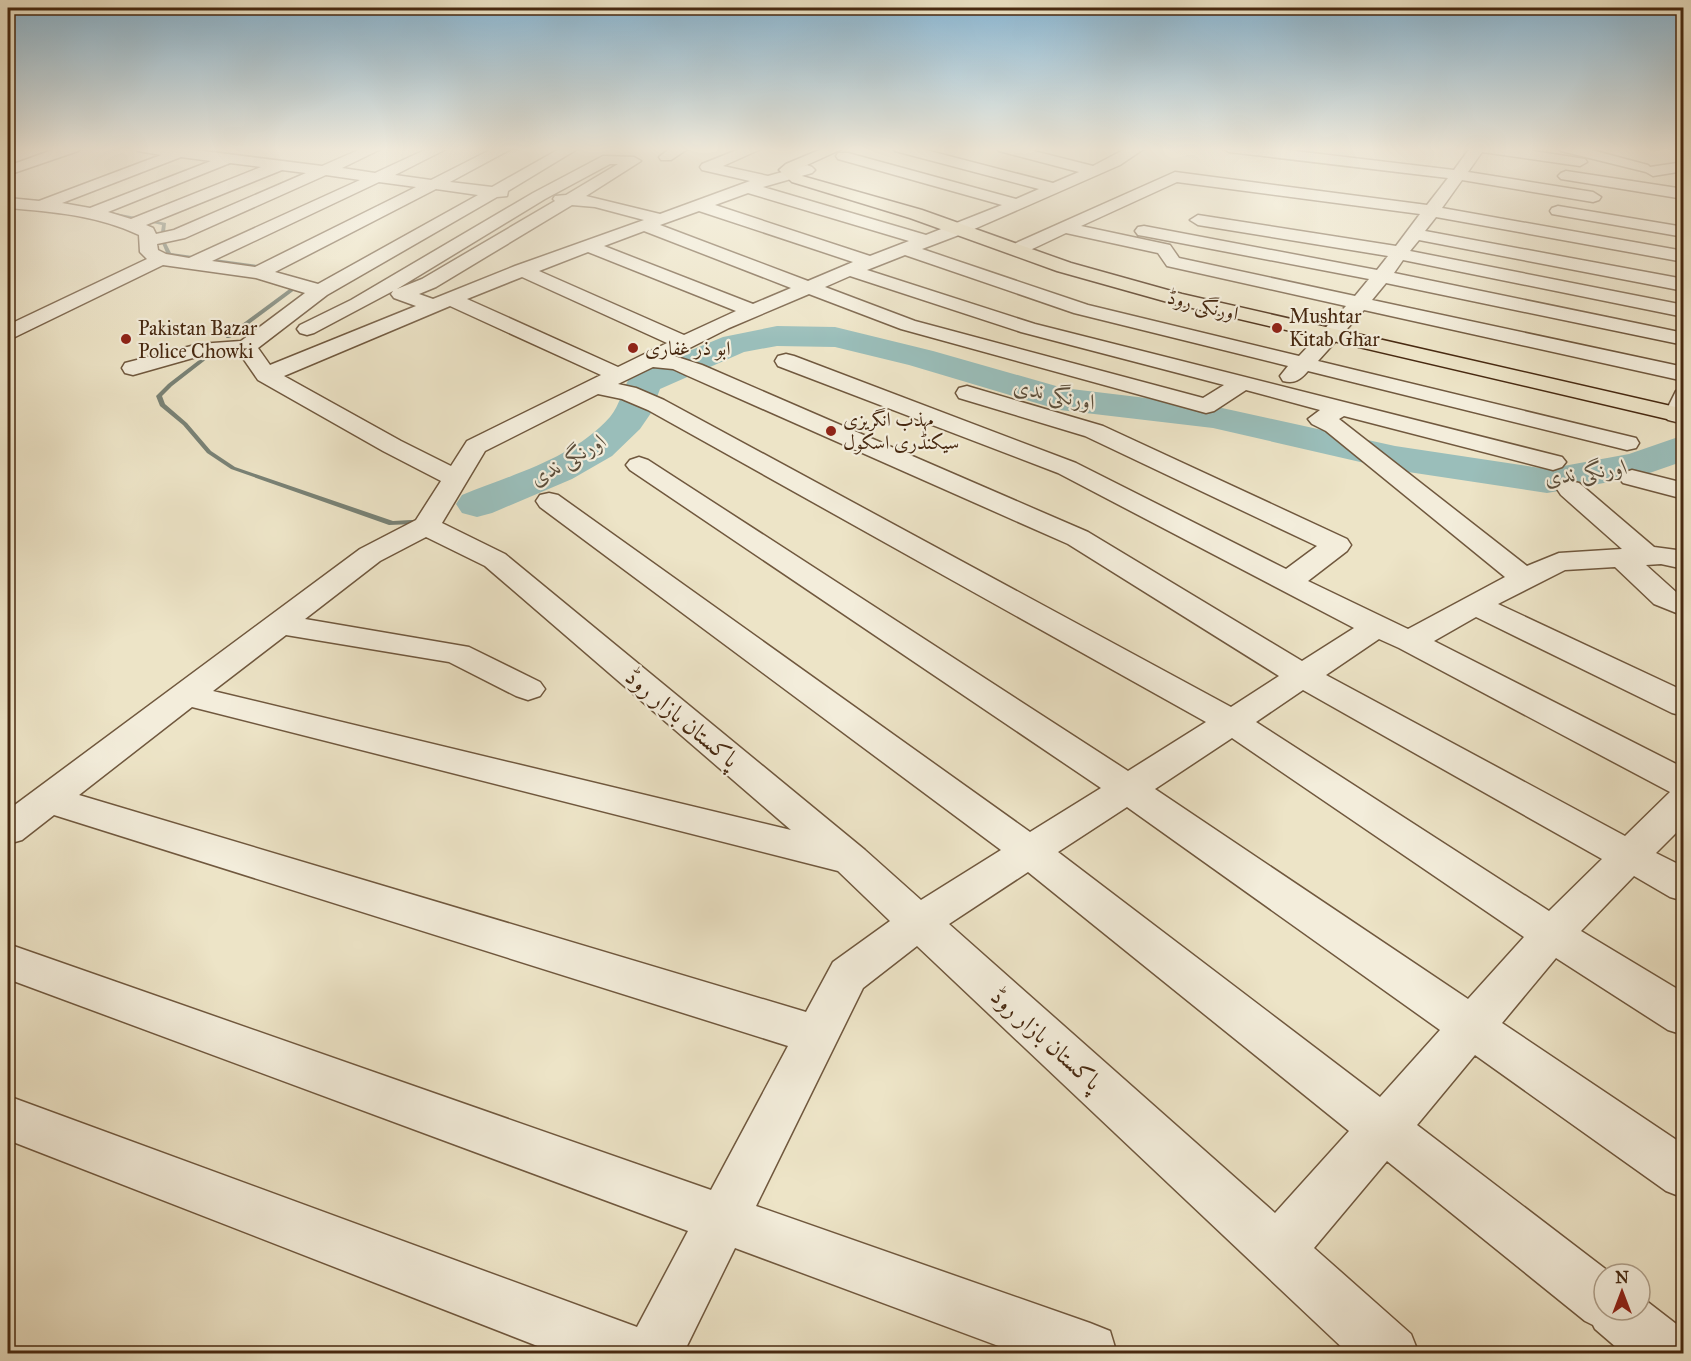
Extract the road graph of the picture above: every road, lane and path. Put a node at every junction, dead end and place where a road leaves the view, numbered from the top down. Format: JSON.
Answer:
{"nodes":[{"id":1,"x":1432,"y":211,"type":"edge"},
{"id":2,"x":99,"y":212,"type":"edge"},
{"id":3,"x":166,"y":212,"type":"edge"},
{"id":4,"x":231,"y":212,"type":"edge"},
{"id":5,"x":305,"y":212,"type":"edge"},
{"id":6,"x":382,"y":212,"type":"edge"},
{"id":7,"x":461,"y":212,"type":"edge"},
{"id":8,"x":513,"y":212,"type":"edge"},
{"id":9,"x":547,"y":212,"type":"edge"},
{"id":10,"x":622,"y":212,"type":"edge"},
{"id":11,"x":680,"y":212,"type":"edge"},
{"id":12,"x":718,"y":212,"type":"edge"},
{"id":13,"x":826,"y":212,"type":"edge"},
{"id":14,"x":908,"y":212,"type":"edge"},
{"id":15,"x":920,"y":212,"type":"edge"},
{"id":16,"x":1000,"y":212,"type":"edge"},
{"id":17,"x":1100,"y":212,"type":"edge"},
{"id":18,"x":1435,"y":212,"type":"edge"},
{"id":19,"x":1563,"y":212,"type":"edge"},
{"id":20,"x":1184,"y":217,"type":"dead end"},
{"id":21,"x":1083,"y":219,"type":"junction"},
{"id":22,"x":142,"y":221,"type":"junction"},
{"id":23,"x":651,"y":222,"type":"junction"},
{"id":24,"x":1395,"y":226,"type":"dead end"},
{"id":25,"x":1065,"y":228,"type":"junction"},
{"id":26,"x":961,"y":229,"type":"junction"},
{"id":27,"x":1416,"y":231,"type":"junction"},
{"id":28,"x":1683,"y":232,"type":"edge"},
{"id":29,"x":148,"y":241,"type":"junction"},
{"id":30,"x":927,"y":241,"type":"junction"},
{"id":31,"x":587,"y":246,"type":"junction"},
{"id":32,"x":1022,"y":248,"type":"junction"},
{"id":33,"x":905,"y":249,"type":"junction"},
{"id":34,"x":1399,"y":253,"type":"junction"},
{"id":35,"x":1683,"y":256,"type":"edge"},
{"id":36,"x":161,"y":258,"type":"junction"},
{"id":37,"x":200,"y":260,"type":"junction"},
{"id":38,"x":871,"y":262,"type":"junction"},
{"id":39,"x":265,"y":270,"type":"junction"},
{"id":40,"x":522,"y":270,"type":"junction"},
{"id":41,"x":849,"y":270,"type":"junction"},
{"id":42,"x":1381,"y":276,"type":"junction"},
{"id":43,"x":1683,"y":285,"type":"edge"},
{"id":44,"x":811,"y":287,"type":"junction"},
{"id":45,"x":320,"y":291,"type":"junction"},
{"id":46,"x":442,"y":302,"type":"junction"},
{"id":47,"x":1360,"y":302,"type":"junction"},
{"id":48,"x":754,"y":311,"type":"junction"},
{"id":49,"x":1683,"y":311,"type":"edge"},
{"id":50,"x":307,"y":329,"type":"dead end"},
{"id":51,"x":1336,"y":332,"type":"junction"},
{"id":52,"x":8,"y":333,"type":"edge"},
{"id":53,"x":1683,"y":339,"type":"edge"},
{"id":54,"x":685,"y":343,"type":"junction"},
{"id":55,"x":246,"y":347,"type":"junction"},
{"id":56,"x":650,"y":360,"type":"junction"},
{"id":57,"x":786,"y":361,"type":"dead end"},
{"id":58,"x":1304,"y":364,"type":"junction"},
{"id":59,"x":133,"y":368,"type":"dead end"},
{"id":60,"x":1683,"y":374,"type":"edge"},
{"id":61,"x":266,"y":375,"type":"junction"},
{"id":62,"x":1242,"y":383,"type":"junction"},
{"id":63,"x":623,"y":384,"type":"junction"},
{"id":64,"x":1275,"y":391,"type":"junction"},
{"id":65,"x":967,"y":393,"type":"dead end"},
{"id":66,"x":1681,"y":407,"type":"edge"},
{"id":67,"x":1338,"y":417,"type":"junction"},
{"id":68,"x":1627,"y":444,"type":"dead end"},
{"id":69,"x":1553,"y":462,"type":"dead end"},
{"id":70,"x":639,"y":465,"type":"dead end"},
{"id":71,"x":456,"y":478,"type":"junction"},
{"id":72,"x":1632,"y":478,"type":"dead end"},
{"id":73,"x":1570,"y":489,"type":"dead end"},
{"id":74,"x":1683,"y":491,"type":"edge"},
{"id":75,"x":549,"y":501,"type":"dead end"},
{"id":76,"x":426,"y":526,"type":"junction"},
{"id":77,"x":1634,"y":557,"type":"junction"},
{"id":78,"x":1683,"y":560,"type":"edge"},
{"id":79,"x":1525,"y":579,"type":"junction"},
{"id":80,"x":1288,"y":582,"type":"junction"},
{"id":81,"x":1475,"y":605,"type":"junction"},
{"id":82,"x":1683,"y":607,"type":"edge"},
{"id":83,"x":278,"y":624,"type":"junction"},
{"id":84,"x":1376,"y":627,"type":"junction"},
{"id":85,"x":1410,"y":641,"type":"junction"},
{"id":86,"x":1301,"y":675,"type":"junction"},
{"id":87,"x":528,"y":689,"type":"dead end"},
{"id":88,"x":185,"y":695,"type":"junction"},
{"id":89,"x":1683,"y":705,"type":"edge"},
{"id":90,"x":1232,"y":722,"type":"junction"},
{"id":91,"x":1683,"y":784,"type":"edge"},
{"id":92,"x":1127,"y":788,"type":"junction"},
{"id":93,"x":47,"y":799,"type":"junction"},
{"id":94,"x":1683,"y":801,"type":"edge"},
{"id":95,"x":8,"y":830,"type":"edge"},
{"id":96,"x":1029,"y":851,"type":"junction"},
{"id":97,"x":1629,"y":856,"type":"junction"},
{"id":98,"x":851,"y":860,"type":"junction"},
{"id":99,"x":1683,"y":886,"type":"edge"},
{"id":100,"x":919,"y":922,"type":"junction"},
{"id":101,"x":1551,"y":934,"type":"junction"},
{"id":102,"x":8,"y":961,"type":"edge"},
{"id":103,"x":1683,"y":1016,"type":"edge"},
{"id":104,"x":1472,"y":1026,"type":"junction"},
{"id":105,"x":817,"y":1035,"type":"junction"},
{"id":106,"x":8,"y":1118,"type":"edge"},
{"id":107,"x":1385,"y":1129,"type":"junction"},
{"id":108,"x":1683,"y":1173,"type":"edge"},
{"id":109,"x":723,"y":1218,"type":"junction"},
{"id":110,"x":1278,"y":1250,"type":"junction"},
{"id":111,"x":1592,"y":1293,"type":"edge"},
{"id":112,"x":1629,"y":1322,"type":"edge"},
{"id":113,"x":1090,"y":1351,"type":"dead end"},
{"id":114,"x":633,"y":1353,"type":"edge"},
{"id":115,"x":653,"y":1353,"type":"edge"},
{"id":116,"x":1391,"y":1353,"type":"edge"},
{"id":117,"x":1669,"y":1353,"type":"edge"}],
"edges":[{"from":1,"to":27,"type":"street"},
{"from":2,"to":22,"type":"street"},
{"from":3,"to":22,"type":"street"},
{"from":4,"to":29,"type":"street"},
{"from":5,"to":37,"type":"street"},
{"from":6,"to":39,"type":"street"},
{"from":7,"to":45,"type":"street"},
{"from":8,"to":50,"type":"street"},
{"from":9,"to":46,"type":"street"},
{"from":10,"to":23,"type":"street"},
{"from":11,"to":23,"type":"street"},
{"from":12,"to":38,"type":"street"},
{"from":13,"to":30,"type":"street"},
{"from":14,"to":26,"type":"main road","name":"اورنگی روڈ"},
{"from":15,"to":26,"type":"main road","name":"اورنگی روڈ"},
{"from":16,"to":26,"type":"street"},
{"from":17,"to":21,"type":"street"},
{"from":18,"to":35,"type":"street"},
{"from":19,"to":28,"type":"street"},
{"from":20,"to":34,"type":"street"},
{"from":21,"to":25,"type":"street"},
{"from":21,"to":42,"type":"street"},
{"from":22,"to":29,"type":"street"},
{"from":23,"to":31,"type":"street"},
{"from":23,"to":44,"type":"street"},
{"from":24,"to":27,"type":"street"},
{"from":25,"to":32,"type":"street"},
{"from":25,"to":47,"type":"street"},
{"from":26,"to":30,"type":"street"},
{"from":26,"to":32,"type":"main road","name":"اورنگی روڈ"},
{"from":26,"to":51,"type":"main road","name":"اورنگی روڈ"},
{"from":27,"to":34,"type":"street"},
{"from":27,"to":43,"type":"street"},
{"from":29,"to":36,"type":"street"},
{"from":30,"to":33,"type":"street"},
{"from":31,"to":40,"type":"street"},
{"from":31,"to":48,"type":"street"},
{"from":32,"to":51,"type":"main road","name":"اورنگی روڈ"},
{"from":33,"to":38,"type":"street"},
{"from":33,"to":58,"type":"street"},
{"from":34,"to":42,"type":"street"},
{"from":34,"to":49,"type":"street"},
{"from":36,"to":37,"type":"street"},
{"from":36,"to":52,"type":"street"},
{"from":37,"to":39,"type":"street"},
{"from":38,"to":41,"type":"street"},
{"from":39,"to":45,"type":"street"},
{"from":40,"to":46,"type":"street"},
{"from":40,"to":54,"type":"street"},
{"from":41,"to":44,"type":"street"},
{"from":41,"to":62,"type":"street"},
{"from":42,"to":47,"type":"street"},
{"from":42,"to":53,"type":"street"},
{"from":44,"to":48,"type":"street"},
{"from":44,"to":62,"type":"street"},
{"from":45,"to":55,"type":"street"},
{"from":46,"to":61,"type":"street"},
{"from":46,"to":63,"type":"street"},
{"from":47,"to":51,"type":"street"},
{"from":47,"to":60,"type":"street"},
{"from":48,"to":54,"type":"street"},
{"from":51,"to":58,"type":"street"},
{"from":51,"to":66,"type":"main road","name":"اورنگی روڈ"},
{"from":54,"to":56,"type":"street"},
{"from":55,"to":59,"type":"street"},
{"from":55,"to":61,"type":"street"},
{"from":56,"to":63,"type":"street"},
{"from":56,"to":86,"type":"street"},
{"from":57,"to":80,"type":"street"},
{"from":58,"to":64,"type":"street"},
{"from":58,"to":68,"type":"street"},
{"from":61,"to":71,"type":"street"},
{"from":62,"to":64,"type":"street"},
{"from":63,"to":71,"type":"street"},
{"from":63,"to":90,"type":"street"},
{"from":64,"to":67,"type":"street"},
{"from":65,"to":80,"type":"street"},
{"from":67,"to":69,"type":"street"},
{"from":67,"to":79,"type":"street"},
{"from":70,"to":92,"type":"street"},
{"from":71,"to":76,"type":"street"},
{"from":72,"to":74,"type":"street"},
{"from":73,"to":77,"type":"street"},
{"from":75,"to":96,"type":"street"},
{"from":76,"to":83,"type":"street"},
{"from":76,"to":98,"type":"street","name":"پاکستان بازار روڈ"},
{"from":77,"to":78,"type":"street"},
{"from":77,"to":79,"type":"street"},
{"from":77,"to":82,"type":"street"},
{"from":79,"to":81,"type":"street"},
{"from":80,"to":84,"type":"street"},
{"from":81,"to":85,"type":"street"},
{"from":81,"to":89,"type":"street"},
{"from":83,"to":87,"type":"street"},
{"from":83,"to":88,"type":"street"},
{"from":84,"to":85,"type":"street"},
{"from":84,"to":86,"type":"street"},
{"from":85,"to":91,"type":"street"},
{"from":86,"to":90,"type":"street"},
{"from":86,"to":97,"type":"street"},
{"from":88,"to":93,"type":"street"},
{"from":88,"to":98,"type":"street"},
{"from":90,"to":92,"type":"street"},
{"from":90,"to":101,"type":"street"},
{"from":92,"to":96,"type":"street"},
{"from":92,"to":104,"type":"street"},
{"from":93,"to":95,"type":"street"},
{"from":93,"to":105,"type":"street"},
{"from":94,"to":97,"type":"street"},
{"from":96,"to":100,"type":"street"},
{"from":96,"to":107,"type":"street"},
{"from":97,"to":99,"type":"street"},
{"from":97,"to":101,"type":"street"},
{"from":98,"to":100,"type":"street","name":"پاکستان بازار روڈ"},
{"from":100,"to":105,"type":"street"},
{"from":100,"to":110,"type":"street","name":"پاکستان بازار روڈ"},
{"from":101,"to":103,"type":"street"},
{"from":101,"to":104,"type":"street"},
{"from":102,"to":109,"type":"street"},
{"from":104,"to":107,"type":"street"},
{"from":104,"to":108,"type":"street"},
{"from":105,"to":109,"type":"street"},
{"from":106,"to":114,"type":"street"},
{"from":107,"to":110,"type":"street"},
{"from":107,"to":111,"type":"street"},
{"from":109,"to":113,"type":"street"},
{"from":109,"to":115,"type":"street"},
{"from":110,"to":116,"type":"street","name":"پاکستان بازار روڈ"},
{"from":112,"to":117,"type":"street"}]}
